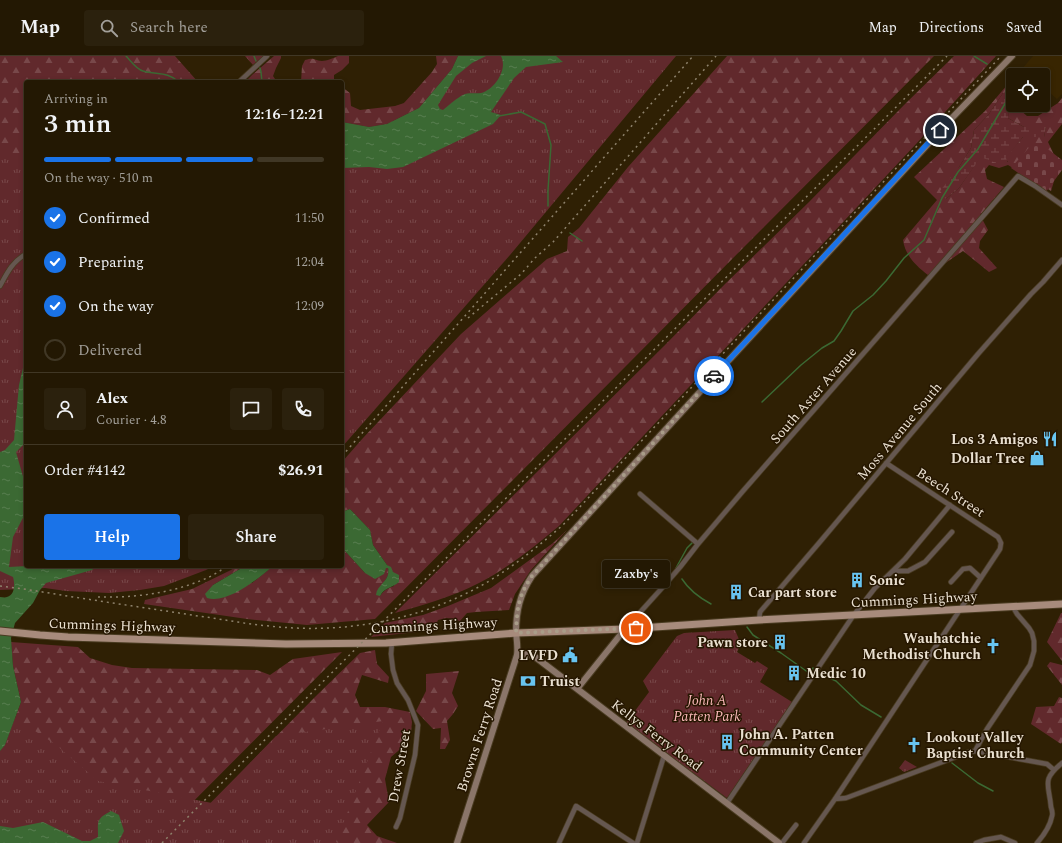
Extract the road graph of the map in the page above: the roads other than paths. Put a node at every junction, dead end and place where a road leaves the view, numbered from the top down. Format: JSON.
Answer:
{"nodes":[{"id":1,"x":268,"y":56,"type":"edge"},
{"id":2,"x":1012,"y":56,"type":"edge"},
{"id":3,"x":241,"y":80,"type":"edge"},
{"id":4,"x":1062,"y":205,"type":"edge"},
{"id":5,"x":24,"y":255,"type":"edge"},
{"id":6,"x":1062,"y":260,"type":"edge"},
{"id":7,"x":0,"y":286,"type":"edge"},
{"id":8,"x":886,"y":463,"type":"junction"},
{"id":9,"x":640,"y":494,"type":"dead end"},
{"id":10,"x":950,"y":505,"type":"junction"},
{"id":11,"x":952,"y":532,"type":"dead end"},
{"id":12,"x":698,"y":544,"type":"junction"},
{"id":13,"x":893,"y":570,"type":"junction"},
{"id":14,"x":981,"y":578,"type":"junction"},
{"id":15,"x":951,"y":582,"type":"dead end"},
{"id":16,"x":1062,"y":604,"type":"edge"},
{"id":17,"x":1013,"y":607,"type":"junction"},
{"id":18,"x":960,"y":610,"type":"junction"},
{"id":19,"x":853,"y":616,"type":"junction"},
{"id":20,"x":759,"y":620,"type":"junction"},
{"id":21,"x":625,"y":629,"type":"junction"},
{"id":22,"x":0,"y":631,"type":"edge"},
{"id":23,"x":516,"y":633,"type":"junction"},
{"id":24,"x":392,"y":642,"type":"junction"},
{"id":25,"x":517,"y":655,"type":"junction"},
{"id":26,"x":577,"y":689,"type":"junction"},
{"id":27,"x":975,"y":752,"type":"junction"},
{"id":28,"x":664,"y":756,"type":"junction"},
{"id":29,"x":1062,"y":763,"type":"edge"},
{"id":30,"x":1054,"y":770,"type":"junction"},
{"id":31,"x":835,"y":799,"type":"junction"},
{"id":32,"x":727,"y":803,"type":"junction"},
{"id":33,"x":796,"y":825,"type":"dead end"},
{"id":34,"x":396,"y":827,"type":"dead end"},
{"id":35,"x":457,"y":843,"type":"edge"},
{"id":36,"x":559,"y":843,"type":"edge"},
{"id":37,"x":633,"y":843,"type":"edge"},
{"id":38,"x":637,"y":843,"type":"edge"},
{"id":39,"x":781,"y":843,"type":"edge"},
{"id":40,"x":804,"y":843,"type":"edge"},
{"id":41,"x":976,"y":843,"type":"edge"},
{"id":42,"x":1015,"y":843,"type":"edge"},
{"id":43,"x":1037,"y":843,"type":"edge"}],
"edges":[{"from":1,"to":3,"type":"street"},
{"from":2,"to":23,"type":"street","name":"Browns Ferry Road"},
{"from":4,"to":12,"type":"street","name":"South Aster Avenue"},
{"from":5,"to":7,"type":"street"},
{"from":6,"to":8,"type":"street","name":"Moss Avenue South"},
{"from":8,"to":10,"type":"street","name":"Beech Street"},
{"from":8,"to":20,"type":"street","name":"Moss Avenue South"},
{"from":9,"to":12,"type":"street"},
{"from":10,"to":13,"type":"street"},
{"from":10,"to":14,"type":"street","name":"Beech Street"},
{"from":11,"to":13,"type":"street"},
{"from":12,"to":21,"type":"street","name":"South Aster Avenue"},
{"from":13,"to":19,"type":"street"},
{"from":14,"to":15,"type":"street"},
{"from":14,"to":18,"type":"street"},
{"from":16,"to":17,"type":"main road","name":"Cummings Highway"},
{"from":17,"to":18,"type":"main road","name":"Cummings Highway"},
{"from":17,"to":27,"type":"street"},
{"from":18,"to":19,"type":"main road","name":"Cummings Highway"},
{"from":18,"to":31,"type":"street"},
{"from":19,"to":20,"type":"main road","name":"Cummings Highway"},
{"from":19,"to":32,"type":"street"},
{"from":20,"to":21,"type":"main road","name":"Cummings Highway"},
{"from":21,"to":23,"type":"main road","name":"Cummings Highway"},
{"from":21,"to":26,"type":"street"},
{"from":22,"to":24,"type":"main road","name":"Cummings Highway"},
{"from":23,"to":24,"type":"main road","name":"Cummings Highway"},
{"from":23,"to":25,"type":"street","name":"Browns Ferry Road"},
{"from":24,"to":34,"type":"street","name":"Drew Street"},
{"from":25,"to":26,"type":"street","name":"Kellys Ferry Road"},
{"from":25,"to":35,"type":"street","name":"Browns Ferry Road"},
{"from":26,"to":28,"type":"street","name":"Kellys Ferry Road"},
{"from":27,"to":30,"type":"street"},
{"from":27,"to":31,"type":"street"},
{"from":28,"to":32,"type":"street","name":"Kellys Ferry Road"},
{"from":28,"to":38,"type":"street"},
{"from":29,"to":30,"type":"street"},
{"from":30,"to":43,"type":"street"},
{"from":31,"to":40,"type":"street"},
{"from":32,"to":39,"type":"street","name":"Kellys Ferry Road"},
{"from":33,"to":39,"type":"street"},
{"from":36,"to":37,"type":"street"},
{"from":41,"to":42,"type":"street"}]}
